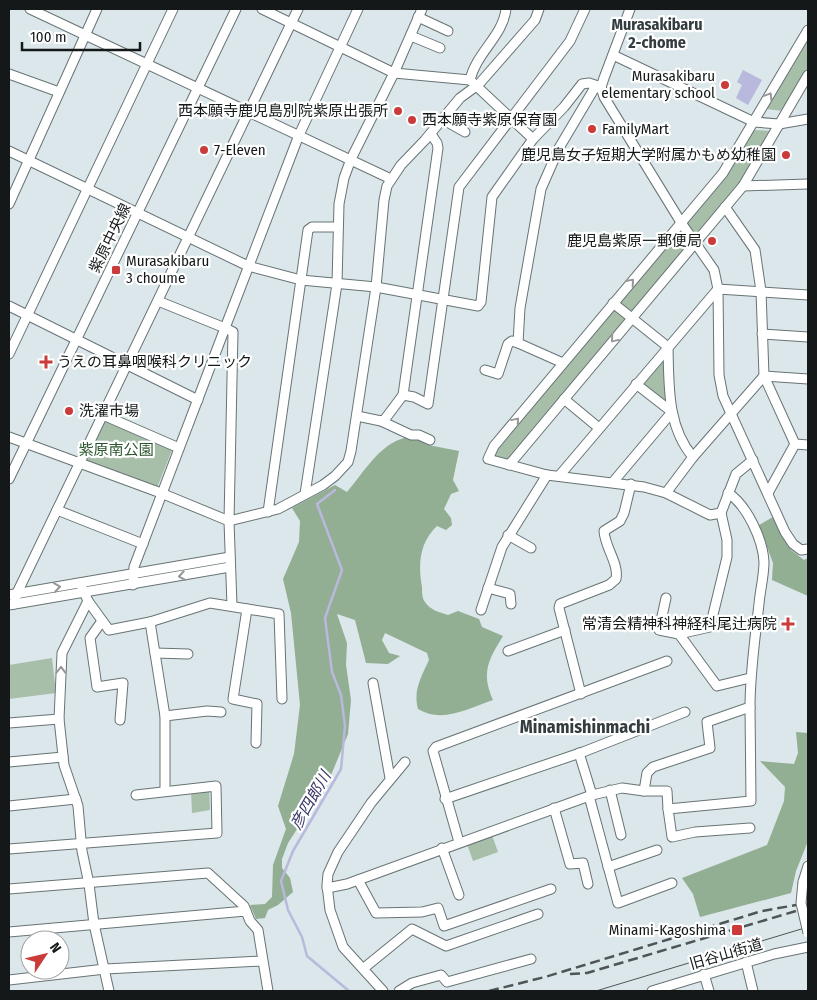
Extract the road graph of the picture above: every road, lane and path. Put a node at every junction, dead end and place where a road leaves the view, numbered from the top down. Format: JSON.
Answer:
{"nodes":[{"id":1,"x":30,"y":9,"type":"edge"},
{"id":2,"x":97,"y":9,"type":"edge"},
{"id":3,"x":173,"y":9,"type":"edge"},
{"id":4,"x":236,"y":9,"type":"edge"},
{"id":5,"x":262,"y":9,"type":"edge"},
{"id":6,"x":298,"y":9,"type":"edge"},
{"id":7,"x":358,"y":9,"type":"edge"},
{"id":8,"x":506,"y":9,"type":"edge"},
{"id":9,"x":539,"y":9,"type":"edge"},
{"id":10,"x":584,"y":9,"type":"edge"},
{"id":11,"x":630,"y":9,"type":"edge"},
{"id":12,"x":420,"y":13,"type":"edge"},
{"id":13,"x":291,"y":23,"type":"junction"},
{"id":14,"x":808,"y":30,"type":"edge"},
{"id":15,"x":448,"y":31,"type":"dead end"},
{"id":16,"x":85,"y":34,"type":"junction"},
{"id":17,"x":411,"y":36,"type":"junction"},
{"id":18,"x":340,"y":46,"type":"junction"},
{"id":19,"x":440,"y":48,"type":"dead end"},
{"id":20,"x":613,"y":55,"type":"junction"},
{"id":21,"x":146,"y":64,"type":"junction"},
{"id":22,"x":394,"y":73,"type":"junction"},
{"id":23,"x":9,"y":74,"type":"edge"},
{"id":24,"x":808,"y":75,"type":"edge"},
{"id":25,"x":472,"y":83,"type":"junction"},
{"id":26,"x":601,"y":87,"type":"junction"},
{"id":27,"x":198,"y":88,"type":"junction"},
{"id":28,"x":60,"y":92,"type":"junction"},
{"id":29,"x":249,"y":112,"type":"junction"},
{"id":30,"x":511,"y":118,"type":"junction"},
{"id":31,"x":808,"y":118,"type":"edge"},
{"id":32,"x":442,"y":119,"type":"junction"},
{"id":33,"x":754,"y":122,"type":"junction"},
{"id":34,"x":779,"y":124,"type":"junction"},
{"id":35,"x":465,"y":132,"type":"dead end"},
{"id":36,"x":431,"y":134,"type":"junction"},
{"id":37,"x":299,"y":135,"type":"junction"},
{"id":38,"x":533,"y":138,"type":"junction"},
{"id":39,"x":9,"y":151,"type":"edge"},
{"id":40,"x":351,"y":159,"type":"junction"},
{"id":41,"x":29,"y":161,"type":"junction"},
{"id":42,"x":391,"y":179,"type":"junction"},
{"id":43,"x":808,"y":184,"type":"edge"},
{"id":44,"x":743,"y":186,"type":"junction"},
{"id":45,"x":88,"y":189,"type":"junction"},
{"id":46,"x":9,"y":204,"type":"edge"},
{"id":47,"x":725,"y":207,"type":"junction"},
{"id":48,"x":137,"y":213,"type":"junction"},
{"id":49,"x":682,"y":224,"type":"junction"},
{"id":50,"x":338,"y":228,"type":"junction"},
{"id":51,"x":188,"y":237,"type":"junction"},
{"id":52,"x":696,"y":241,"type":"junction"},
{"id":53,"x":248,"y":266,"type":"junction"},
{"id":54,"x":301,"y":280,"type":"junction"},
{"id":55,"x":337,"y":284,"type":"junction"},
{"id":56,"x":376,"y":287,"type":"junction"},
{"id":57,"x":718,"y":289,"type":"junction"},
{"id":58,"x":761,"y":291,"type":"junction"},
{"id":59,"x":808,"y":295,"type":"edge"},
{"id":60,"x":415,"y":296,"type":"junction"},
{"id":61,"x":442,"y":300,"type":"junction"},
{"id":62,"x":158,"y":301,"type":"junction"},
{"id":63,"x":613,"y":304,"type":"junction"},
{"id":64,"x":9,"y":306,"type":"edge"},
{"id":65,"x":27,"y":316,"type":"junction"},
{"id":66,"x":632,"y":318,"type":"junction"},
{"id":67,"x":225,"y":328,"type":"junction"},
{"id":68,"x":762,"y":334,"type":"junction"},
{"id":69,"x":808,"y":337,"type":"edge"},
{"id":70,"x":76,"y":339,"type":"junction"},
{"id":71,"x":518,"y":344,"type":"junction"},
{"id":72,"x":668,"y":347,"type":"junction"},
{"id":73,"x":9,"y":354,"type":"edge"},
{"id":74,"x":563,"y":363,"type":"junction"},
{"id":75,"x":127,"y":364,"type":"junction"},
{"id":76,"x":485,"y":370,"type":"dead end"},
{"id":77,"x":764,"y":376,"type":"junction"},
{"id":78,"x":808,"y":379,"type":"edge"},
{"id":79,"x":636,"y":384,"type":"junction"},
{"id":80,"x":403,"y":396,"type":"junction"},
{"id":81,"x":198,"y":400,"type":"junction"},
{"id":82,"x":564,"y":400,"type":"junction"},
{"id":83,"x":672,"y":412,"type":"junction"},
{"id":84,"x":103,"y":416,"type":"junction"},
{"id":85,"x":357,"y":416,"type":"junction"},
{"id":86,"x":731,"y":416,"type":"junction"},
{"id":87,"x":382,"y":421,"type":"junction"},
{"id":88,"x":599,"y":428,"type":"junction"},
{"id":89,"x":9,"y":437,"type":"edge"},
{"id":90,"x":430,"y":440,"type":"dead end"},
{"id":91,"x":26,"y":444,"type":"junction"},
{"id":92,"x":795,"y":444,"type":"junction"},
{"id":93,"x":808,"y":445,"type":"edge"},
{"id":94,"x":180,"y":448,"type":"junction"},
{"id":95,"x":693,"y":457,"type":"junction"},
{"id":96,"x":753,"y":460,"type":"junction"},
{"id":97,"x":79,"y":464,"type":"junction"},
{"id":98,"x":510,"y":465,"type":"junction"},
{"id":99,"x":548,"y":475,"type":"junction"},
{"id":100,"x":559,"y":476,"type":"junction"},
{"id":101,"x":9,"y":479,"type":"edge"},
{"id":102,"x":613,"y":482,"type":"junction"},
{"id":103,"x":632,"y":484,"type":"junction"},
{"id":104,"x":161,"y":493,"type":"junction"},
{"id":105,"x":666,"y":493,"type":"junction"},
{"id":106,"x":728,"y":493,"type":"junction"},
{"id":107,"x":768,"y":493,"type":"junction"},
{"id":108,"x":305,"y":494,"type":"junction"},
{"id":109,"x":57,"y":510,"type":"junction"},
{"id":110,"x":268,"y":512,"type":"junction"},
{"id":111,"x":721,"y":512,"type":"junction"},
{"id":112,"x":229,"y":521,"type":"junction"},
{"id":113,"x":508,"y":535,"type":"junction"},
{"id":114,"x":143,"y":544,"type":"junction"},
{"id":115,"x":531,"y":548,"type":"dead end"},
{"id":116,"x":808,"y":549,"type":"edge"},
{"id":117,"x":230,"y":557,"type":"junction"},
{"id":118,"x":230,"y":568,"type":"junction"},
{"id":119,"x":134,"y":574,"type":"junction"},
{"id":120,"x":133,"y":584,"type":"junction"},
{"id":121,"x":488,"y":588,"type":"junction"},
{"id":122,"x":84,"y":592,"type":"junction"},
{"id":123,"x":13,"y":594,"type":"edge"},
{"id":124,"x":666,"y":598,"type":"dead end"},
{"id":125,"x":511,"y":604,"type":"dead end"},
{"id":126,"x":12,"y":605,"type":"edge"},
{"id":127,"x":232,"y":606,"type":"junction"},
{"id":128,"x":247,"y":609,"type":"junction"},
{"id":129,"x":480,"y":610,"type":"dead end"},
{"id":130,"x":102,"y":621,"type":"junction"},
{"id":131,"x":150,"y":622,"type":"junction"},
{"id":132,"x":564,"y":630,"type":"junction"},
{"id":133,"x":679,"y":634,"type":"junction"},
{"id":134,"x":508,"y":651,"type":"dead end"},
{"id":135,"x":156,"y":654,"type":"junction"},
{"id":136,"x":188,"y":654,"type":"dead end"},
{"id":137,"x":667,"y":661,"type":"dead end"},
{"id":138,"x":750,"y":678,"type":"junction"},
{"id":139,"x":373,"y":683,"type":"dead end"},
{"id":140,"x":581,"y":694,"type":"junction"},
{"id":141,"x":282,"y":699,"type":"dead end"},
{"id":142,"x":750,"y":707,"type":"junction"},
{"id":143,"x":221,"y":712,"type":"dead end"},
{"id":144,"x":685,"y":712,"type":"dead end"},
{"id":145,"x":165,"y":716,"type":"junction"},
{"id":146,"x":58,"y":719,"type":"junction"},
{"id":147,"x":120,"y":720,"type":"dead end"},
{"id":148,"x":9,"y":723,"type":"edge"},
{"id":149,"x":256,"y":744,"type":"dead end"},
{"id":150,"x":579,"y":753,"type":"junction"},
{"id":151,"x":63,"y":757,"type":"junction"},
{"id":152,"x":9,"y":762,"type":"edge"},
{"id":153,"x":404,"y":762,"type":"dead end"},
{"id":154,"x":390,"y":778,"type":"junction"},
{"id":155,"x":610,"y":790,"type":"junction"},
{"id":156,"x":165,"y":791,"type":"junction"},
{"id":157,"x":644,"y":791,"type":"junction"},
{"id":158,"x":136,"y":795,"type":"dead end"},
{"id":159,"x":591,"y":795,"type":"junction"},
{"id":160,"x":76,"y":799,"type":"junction"},
{"id":161,"x":445,"y":799,"type":"junction"},
{"id":162,"x":9,"y":806,"type":"edge"},
{"id":163,"x":554,"y":808,"type":"junction"},
{"id":164,"x":668,"y":809,"type":"junction"},
{"id":165,"x":750,"y":828,"type":"dead end"},
{"id":166,"x":620,"y":835,"type":"dead end"},
{"id":167,"x":459,"y":842,"type":"junction"},
{"id":168,"x":82,"y":843,"type":"junction"},
{"id":169,"x":442,"y":848,"type":"junction"},
{"id":170,"x":9,"y":849,"type":"edge"},
{"id":171,"x":657,"y":850,"type":"dead end"},
{"id":172,"x":608,"y":867,"type":"junction"},
{"id":173,"x":808,"y":868,"type":"edge"},
{"id":174,"x":358,"y":880,"type":"junction"},
{"id":175,"x":672,"y":883,"type":"dead end"},
{"id":176,"x":90,"y":884,"type":"junction"},
{"id":177,"x":588,"y":884,"type":"dead end"},
{"id":178,"x":327,"y":888,"type":"junction"},
{"id":179,"x":9,"y":889,"type":"edge"},
{"id":180,"x":551,"y":889,"type":"dead end"},
{"id":181,"x":459,"y":895,"type":"dead end"},
{"id":182,"x":246,"y":911,"type":"junction"},
{"id":183,"x":538,"y":914,"type":"dead end"},
{"id":184,"x":94,"y":924,"type":"junction"},
{"id":185,"x":9,"y":932,"type":"edge"},
{"id":186,"x":808,"y":933,"type":"edge"},
{"id":187,"x":807,"y":949,"type":"edge"},
{"id":188,"x":531,"y":960,"type":"dead end"},
{"id":189,"x":262,"y":961,"type":"junction"},
{"id":190,"x":746,"y":962,"type":"junction"},
{"id":191,"x":364,"y":968,"type":"junction"},
{"id":192,"x":105,"y":969,"type":"junction"},
{"id":193,"x":704,"y":974,"type":"junction"},
{"id":194,"x":9,"y":980,"type":"edge"},
{"id":195,"x":378,"y":989,"type":"edge"},
{"id":196,"x":109,"y":991,"type":"edge"},
{"id":197,"x":268,"y":991,"type":"edge"},
{"id":198,"x":399,"y":991,"type":"edge"},
{"id":199,"x":652,"y":991,"type":"edge"},
{"id":200,"x":709,"y":991,"type":"edge"},
{"id":201,"x":753,"y":991,"type":"edge"}],
"edges":[{"from":1,"to":16,"type":"street"},
{"from":2,"to":16,"type":"street"},
{"from":3,"to":21,"type":"street"},
{"from":4,"to":27,"type":"street","name":"紫原中央線"},
{"from":5,"to":13,"type":"street"},
{"from":6,"to":13,"type":"street"},
{"from":7,"to":18,"type":"street"},
{"from":8,"to":25,"type":"street"},
{"from":9,"to":25,"type":"street"},
{"from":10,"to":30,"type":"street"},
{"from":11,"to":20,"type":"street"},
{"from":12,"to":15,"type":"street"},
{"from":12,"to":17,"type":"street"},
{"from":13,"to":18,"type":"street"},
{"from":13,"to":29,"type":"street"},
{"from":33,"to":14,"type":"street","one_way":true},
{"from":16,"to":21,"type":"street"},
{"from":16,"to":28,"type":"street"},
{"from":17,"to":19,"type":"street"},
{"from":17,"to":22,"type":"street"},
{"from":18,"to":22,"type":"street"},
{"from":18,"to":37,"type":"street"},
{"from":20,"to":26,"type":"street"},
{"from":20,"to":33,"type":"street"},
{"from":21,"to":27,"type":"street"},
{"from":21,"to":45,"type":"street"},
{"from":22,"to":25,"type":"street"},
{"from":22,"to":40,"type":"street"},
{"from":23,"to":28,"type":"street"},
{"from":24,"to":34,"type":"street"},
{"from":25,"to":30,"type":"street"},
{"from":25,"to":32,"type":"street"},
{"from":26,"to":38,"type":"street"},
{"from":26,"to":49,"type":"street"},
{"from":26,"to":71,"type":"street"},
{"from":27,"to":29,"type":"street"},
{"from":27,"to":48,"type":"street","name":"紫原中央線"},
{"from":28,"to":41,"type":"street"},
{"from":29,"to":37,"type":"street"},
{"from":29,"to":51,"type":"street"},
{"from":30,"to":38,"type":"street"},
{"from":30,"to":61,"type":"street"},
{"from":31,"to":34,"type":"street"},
{"from":32,"to":35,"type":"street"},
{"from":32,"to":36,"type":"street"},
{"from":33,"to":34,"type":"street"},
{"from":33,"to":49,"type":"street"},
{"from":34,"to":44,"type":"street"},
{"from":36,"to":42,"type":"street"},
{"from":36,"to":60,"type":"street"},
{"from":37,"to":40,"type":"street"},
{"from":37,"to":53,"type":"street"},
{"from":38,"to":61,"type":"street"},
{"from":39,"to":41,"type":"street"},
{"from":40,"to":42,"type":"street"},
{"from":40,"to":50,"type":"street"},
{"from":41,"to":45,"type":"street"},
{"from":41,"to":46,"type":"street"},
{"from":42,"to":56,"type":"street"},
{"from":43,"to":44,"type":"street"},
{"from":44,"to":47,"type":"street"},
{"from":45,"to":48,"type":"street"},
{"from":45,"to":65,"type":"street"},
{"from":47,"to":52,"type":"street"},
{"from":47,"to":58,"type":"street"},
{"from":48,"to":51,"type":"street"},
{"from":48,"to":70,"type":"street","name":"紫原中央線"},
{"from":49,"to":52,"type":"street"},
{"from":63,"to":49,"type":"street","one_way":true},
{"from":50,"to":54,"type":"street"},
{"from":50,"to":55,"type":"street"},
{"from":51,"to":53,"type":"street"},
{"from":51,"to":62,"type":"street"},
{"from":52,"to":57,"type":"street"},
{"from":52,"to":66,"type":"street"},
{"from":53,"to":54,"type":"street"},
{"from":53,"to":67,"type":"street"},
{"from":54,"to":55,"type":"street"},
{"from":54,"to":110,"type":"street"},
{"from":55,"to":56,"type":"street"},
{"from":55,"to":108,"type":"street"},
{"from":56,"to":60,"type":"street"},
{"from":56,"to":85,"type":"street"},
{"from":57,"to":58,"type":"street"},
{"from":57,"to":72,"type":"street"},
{"from":57,"to":86,"type":"street"},
{"from":58,"to":59,"type":"street"},
{"from":58,"to":68,"type":"street"},
{"from":60,"to":61,"type":"street"},
{"from":60,"to":80,"type":"street"},
{"from":61,"to":80,"type":"street"},
{"from":62,"to":67,"type":"street"},
{"from":62,"to":75,"type":"street"},
{"from":63,"to":66,"type":"street"},
{"from":63,"to":74,"type":"street"},
{"from":64,"to":65,"type":"street"},
{"from":65,"to":70,"type":"street"},
{"from":65,"to":73,"type":"street"},
{"from":66,"to":72,"type":"street"},
{"from":66,"to":82,"type":"street","one_way":true},
{"from":67,"to":81,"type":"street"},
{"from":67,"to":112,"type":"street"},
{"from":68,"to":69,"type":"street"},
{"from":68,"to":77,"type":"street"},
{"from":70,"to":75,"type":"street"},
{"from":70,"to":91,"type":"street","name":"紫原中央線"},
{"from":71,"to":74,"type":"street"},
{"from":71,"to":76,"type":"street"},
{"from":72,"to":79,"type":"street"},
{"from":72,"to":83,"type":"street"},
{"from":98,"to":74,"type":"street","one_way":true},
{"from":75,"to":81,"type":"street"},
{"from":75,"to":84,"type":"street"},
{"from":77,"to":78,"type":"street"},
{"from":77,"to":86,"type":"street"},
{"from":77,"to":92,"type":"street"},
{"from":79,"to":83,"type":"street"},
{"from":79,"to":88,"type":"street"},
{"from":80,"to":87,"type":"street"},
{"from":81,"to":94,"type":"street"},
{"from":82,"to":88,"type":"street"},
{"from":82,"to":98,"type":"street"},
{"from":83,"to":95,"type":"street"},
{"from":83,"to":102,"type":"street"},
{"from":84,"to":94,"type":"street"},
{"from":84,"to":97,"type":"street"},
{"from":85,"to":87,"type":"street"},
{"from":85,"to":108,"type":"street"},
{"from":86,"to":95,"type":"street"},
{"from":86,"to":96,"type":"street"},
{"from":87,"to":90,"type":"street"},
{"from":88,"to":100,"type":"street"},
{"from":89,"to":91,"type":"street"},
{"from":91,"to":97,"type":"street"},
{"from":91,"to":101,"type":"street","name":"紫原中央線"},
{"from":92,"to":93,"type":"street"},
{"from":92,"to":107,"type":"street"},
{"from":94,"to":104,"type":"street"},
{"from":95,"to":105,"type":"street"},
{"from":96,"to":106,"type":"street"},
{"from":96,"to":107,"type":"street"},
{"from":97,"to":104,"type":"street"},
{"from":97,"to":109,"type":"street"},
{"from":98,"to":99,"type":"street"},
{"from":99,"to":100,"type":"street"},
{"from":99,"to":113,"type":"street"},
{"from":100,"to":102,"type":"street"},
{"from":102,"to":103,"type":"street"},
{"from":103,"to":105,"type":"street"},
{"from":103,"to":132,"type":"street"},
{"from":104,"to":112,"type":"street"},
{"from":104,"to":114,"type":"street"},
{"from":105,"to":111,"type":"street"},
{"from":106,"to":111,"type":"street"},
{"from":106,"to":138,"type":"street"},
{"from":107,"to":116,"type":"street"},
{"from":108,"to":110,"type":"street"},
{"from":109,"to":114,"type":"street"},
{"from":109,"to":123,"type":"street"},
{"from":110,"to":112,"type":"street"},
{"from":111,"to":133,"type":"street"},
{"from":112,"to":117,"type":"street"},
{"from":113,"to":115,"type":"street"},
{"from":113,"to":121,"type":"street"},
{"from":114,"to":119,"type":"street"},
{"from":117,"to":118,"type":"street"},
{"from":117,"to":119,"type":"street"},
{"from":118,"to":120,"type":"street","one_way":true},
{"from":118,"to":127,"type":"street"},
{"from":119,"to":120,"type":"street"},
{"from":119,"to":122,"type":"street"},
{"from":120,"to":122,"type":"street"},
{"from":121,"to":125,"type":"street"},
{"from":121,"to":129,"type":"street"},
{"from":123,"to":122,"type":"street","one_way":true},
{"from":122,"to":126,"type":"street"},
{"from":122,"to":130,"type":"street"},
{"from":146,"to":122,"type":"street","one_way":true},
{"from":123,"to":126,"type":"street"},
{"from":124,"to":133,"type":"street"},
{"from":127,"to":128,"type":"street"},
{"from":127,"to":131,"type":"street"},
{"from":128,"to":141,"type":"street"},
{"from":128,"to":149,"type":"street"},
{"from":130,"to":131,"type":"street"},
{"from":130,"to":147,"type":"street"},
{"from":131,"to":135,"type":"street"},
{"from":132,"to":134,"type":"street"},
{"from":132,"to":140,"type":"street"},
{"from":133,"to":138,"type":"street"},
{"from":135,"to":136,"type":"street"},
{"from":135,"to":145,"type":"street"},
{"from":137,"to":140,"type":"street"},
{"from":138,"to":142,"type":"street"},
{"from":139,"to":154,"type":"street"},
{"from":140,"to":161,"type":"street"},
{"from":142,"to":157,"type":"street"},
{"from":142,"to":164,"type":"street"},
{"from":143,"to":145,"type":"street"},
{"from":144,"to":150,"type":"street"},
{"from":145,"to":156,"type":"street"},
{"from":146,"to":148,"type":"street"},
{"from":146,"to":151,"type":"street"},
{"from":150,"to":159,"type":"street"},
{"from":150,"to":161,"type":"street"},
{"from":151,"to":152,"type":"street"},
{"from":151,"to":160,"type":"street"},
{"from":153,"to":154,"type":"street"},
{"from":154,"to":178,"type":"street"},
{"from":155,"to":157,"type":"street"},
{"from":155,"to":159,"type":"street"},
{"from":155,"to":166,"type":"street"},
{"from":156,"to":158,"type":"street"},
{"from":156,"to":168,"type":"street"},
{"from":157,"to":164,"type":"street"},
{"from":159,"to":163,"type":"street"},
{"from":159,"to":172,"type":"street"},
{"from":160,"to":162,"type":"street"},
{"from":160,"to":168,"type":"street"},
{"from":161,"to":167,"type":"street"},
{"from":163,"to":167,"type":"street"},
{"from":163,"to":177,"type":"street"},
{"from":164,"to":165,"type":"street"},
{"from":167,"to":169,"type":"street"},
{"from":168,"to":170,"type":"street"},
{"from":168,"to":176,"type":"street"},
{"from":169,"to":174,"type":"street"},
{"from":169,"to":181,"type":"street"},
{"from":171,"to":172,"type":"street"},
{"from":172,"to":175,"type":"street"},
{"from":173,"to":186,"type":"street","bridge":true},
{"from":174,"to":178,"type":"street"},
{"from":174,"to":180,"type":"street"},
{"from":176,"to":179,"type":"street"},
{"from":176,"to":182,"type":"street"},
{"from":176,"to":184,"type":"street"},
{"from":178,"to":191,"type":"street"},
{"from":182,"to":184,"type":"street"},
{"from":182,"to":189,"type":"street"},
{"from":183,"to":191,"type":"street"},
{"from":184,"to":185,"type":"street"},
{"from":184,"to":192,"type":"street"},
{"from":187,"to":190,"type":"street","name":"旧谷山街道"},
{"from":188,"to":198,"type":"street"},
{"from":189,"to":192,"type":"street"},
{"from":189,"to":197,"type":"street"},
{"from":190,"to":193,"type":"street","name":"旧谷山街道"},
{"from":190,"to":201,"type":"street"},
{"from":191,"to":195,"type":"street"},
{"from":192,"to":194,"type":"street"},
{"from":192,"to":196,"type":"street"},
{"from":193,"to":199,"type":"street","name":"旧谷山街道"},
{"from":193,"to":200,"type":"street"}]}
